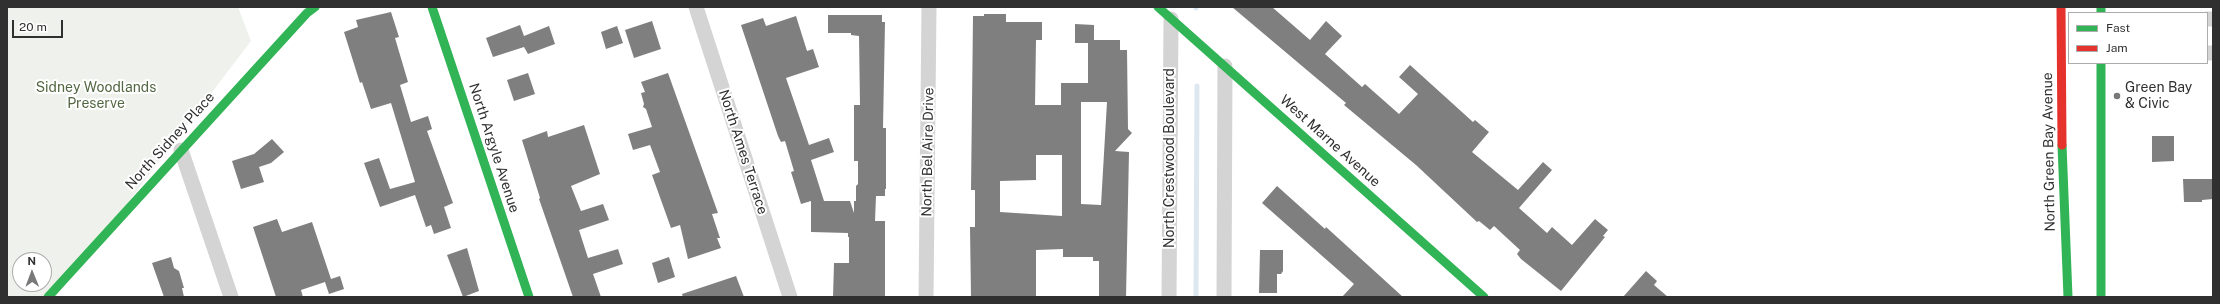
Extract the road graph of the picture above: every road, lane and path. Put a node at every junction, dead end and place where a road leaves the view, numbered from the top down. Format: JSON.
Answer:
{"nodes":[{"id":1,"x":315,"y":7,"type":"edge"},
{"id":2,"x":432,"y":7,"type":"edge"},
{"id":3,"x":696,"y":7,"type":"edge"},
{"id":4,"x":929,"y":7,"type":"edge"},
{"id":5,"x":1158,"y":7,"type":"edge"},
{"id":6,"x":2063,"y":14,"type":"edge"},
{"id":7,"x":1171,"y":19,"type":"junction"},
{"id":8,"x":2065,"y":55,"type":"edge"},
{"id":9,"x":2101,"y":64,"type":"edge"},
{"id":10,"x":1225,"y":66,"type":"junction"},
{"id":11,"x":181,"y":150,"type":"junction"},
{"id":12,"x":48,"y":297,"type":"edge"},
{"id":13,"x":231,"y":297,"type":"edge"},
{"id":14,"x":529,"y":297,"type":"edge"},
{"id":15,"x":790,"y":297,"type":"edge"},
{"id":16,"x":926,"y":297,"type":"edge"},
{"id":17,"x":1170,"y":297,"type":"edge"},
{"id":18,"x":1224,"y":297,"type":"edge"},
{"id":19,"x":1484,"y":297,"type":"edge"},
{"id":20,"x":2068,"y":297,"type":"edge"},
{"id":21,"x":2101,"y":297,"type":"edge"}],
"edges":[{"from":1,"to":11,"type":"street","name":"North Sidney Place"},
{"from":2,"to":14,"type":"street","name":"North Argyle Avenue"},
{"from":3,"to":15,"type":"street","name":"North Ames Terrace"},
{"from":4,"to":16,"type":"street","name":"North Bel Aire Drive"},
{"from":5,"to":7,"type":"street","name":"West Marne Avenue"},
{"from":6,"to":8,"type":"street","name":"North Green Bay Avenue"},
{"from":7,"to":10,"type":"street","name":"West Marne Avenue"},
{"from":7,"to":17,"type":"street","name":"North Crestwood Boulevard"},
{"from":8,"to":20,"type":"street","name":"North Green Bay Avenue"},
{"from":9,"to":21,"type":"street"},
{"from":10,"to":18,"type":"street"},
{"from":10,"to":19,"type":"street","name":"West Marne Avenue"},
{"from":11,"to":12,"type":"street","name":"North Sidney Place"},
{"from":11,"to":13,"type":"street"}]}
